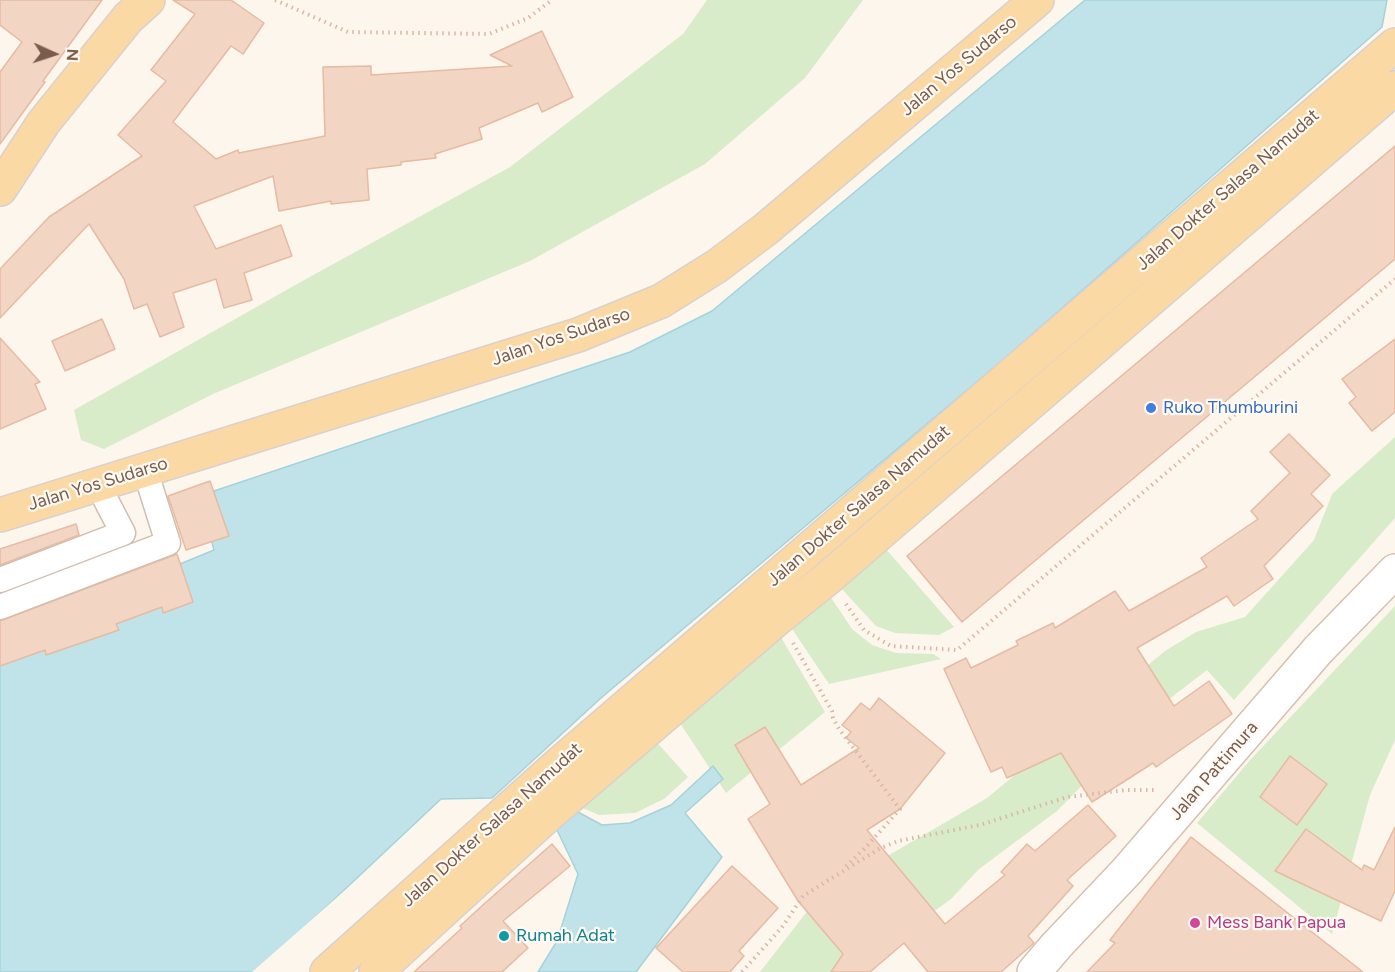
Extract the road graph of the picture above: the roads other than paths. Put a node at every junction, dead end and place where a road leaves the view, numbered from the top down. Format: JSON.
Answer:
{"nodes":[{"id":1,"x":148,"y":0,"type":"edge"},
{"id":2,"x":1037,"y":0,"type":"edge"},
{"id":3,"x":1391,"y":69,"type":"edge"},
{"id":4,"x":0,"y":189,"type":"edge"},
{"id":5,"x":145,"y":470,"type":"junction"},
{"id":6,"x":98,"y":485,"type":"junction"},
{"id":7,"x":0,"y":515,"type":"edge"},
{"id":8,"x":1395,"y":571,"type":"edge"},
{"id":9,"x":0,"y":580,"type":"edge"},
{"id":10,"x":760,"y":591,"type":"junction"},
{"id":11,"x":0,"y":607,"type":"edge"},
{"id":12,"x":778,"y":618,"type":"junction"},
{"id":13,"x":539,"y":803,"type":"junction"},
{"id":14,"x":327,"y":972,"type":"edge"},
{"id":15,"x":376,"y":972,"type":"edge"},
{"id":16,"x":1034,"y":972,"type":"edge"}],
"edges":[{"from":1,"to":4,"type":"main road"},
{"from":2,"to":5,"type":"main road","name":"Jalan Yos Sudarso"},
{"from":3,"to":10,"type":"main road","name":"Jalan Dokter Salasa Namudat"},
{"from":3,"to":12,"type":"main road","name":"Jalan Dokter Salasa Namudat"},
{"from":5,"to":6,"type":"main road","name":"Jalan Yos Sudarso"},
{"from":5,"to":11,"type":"street"},
{"from":6,"to":7,"type":"main road","name":"Jalan Yos Sudarso"},
{"from":6,"to":9,"type":"street"},
{"from":8,"to":16,"type":"main road","name":"Jalan Pattimura"},
{"from":10,"to":12,"type":"main road"},
{"from":10,"to":13,"type":"main road","name":"Jalan Dokter Salasa Namudat"},
{"from":12,"to":13,"type":"main road","name":"Jalan Dokter Salasa Namudat"},
{"from":13,"to":14,"type":"main road","name":"Jalan Dokter Salasa Namudat"},
{"from":13,"to":15,"type":"main road","name":"Jalan Dokter Salasa Namudat"}]}
